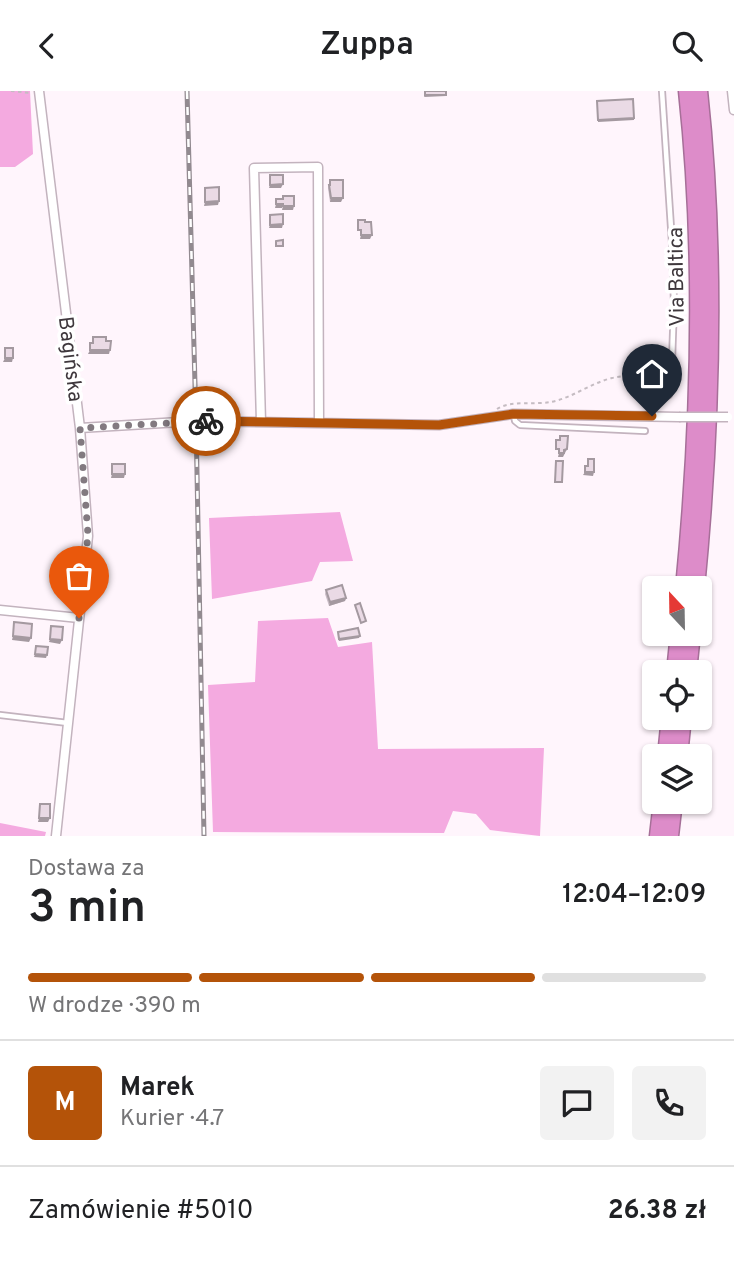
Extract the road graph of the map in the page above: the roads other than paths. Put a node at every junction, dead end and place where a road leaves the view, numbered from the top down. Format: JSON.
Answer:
{"nodes":[{"id":1,"x":663,"y":91,"type":"edge"},
{"id":2,"x":687,"y":91,"type":"edge"},
{"id":3,"x":699,"y":91,"type":"edge"},
{"id":4,"x":733,"y":91,"type":"edge"},
{"id":5,"x":39,"y":93,"type":"edge"},
{"id":6,"x":734,"y":110,"type":"edge"},
{"id":7,"x":659,"y":401,"type":"dead end"},
{"id":8,"x":513,"y":414,"type":"junction"},
{"id":9,"x":731,"y":417,"type":"edge"},
{"id":10,"x":261,"y":422,"type":"junction"},
{"id":11,"x":319,"y":423,"type":"junction"},
{"id":12,"x":80,"y":428,"type":"junction"},
{"id":13,"x":645,"y":431,"type":"dead end"},
{"id":14,"x":685,"y":576,"type":"edge"},
{"id":15,"x":697,"y":576,"type":"edge"},
{"id":16,"x":0,"y":610,"type":"edge"},
{"id":17,"x":79,"y":618,"type":"junction"},
{"id":18,"x":0,"y":715,"type":"edge"},
{"id":19,"x":68,"y":723,"type":"junction"},
{"id":20,"x":661,"y":814,"type":"edge"},
{"id":21,"x":673,"y":814,"type":"edge"},
{"id":22,"x":56,"y":836,"type":"edge"},
{"id":23,"x":658,"y":836,"type":"edge"},
{"id":24,"x":670,"y":836,"type":"edge"}],
"edges":[{"from":1,"to":7,"type":"lane"},
{"from":2,"to":14,"type":"highway","name":"Via Baltica"},
{"from":3,"to":15,"type":"highway","name":"Via Baltica"},
{"from":4,"to":6,"type":"street"},
{"from":5,"to":12,"type":"street","name":"Bagińska"},
{"from":8,"to":9,"type":"street","bridge":true},
{"from":8,"to":11,"type":"street"},
{"from":8,"to":13,"type":"lane"},
{"from":10,"to":11,"type":"street"},
{"from":10,"to":11,"type":"street"},
{"from":10,"to":12,"type":"street"},
{"from":12,"to":17,"type":"street","name":"Bagińska"},
{"from":16,"to":17,"type":"street"},
{"from":17,"to":19,"type":"street","name":"Bagińska"},
{"from":18,"to":19,"type":"lane"},
{"from":19,"to":22,"type":"street","name":"Bagińska"},
{"from":20,"to":23,"type":"highway"},
{"from":21,"to":24,"type":"highway"}]}
